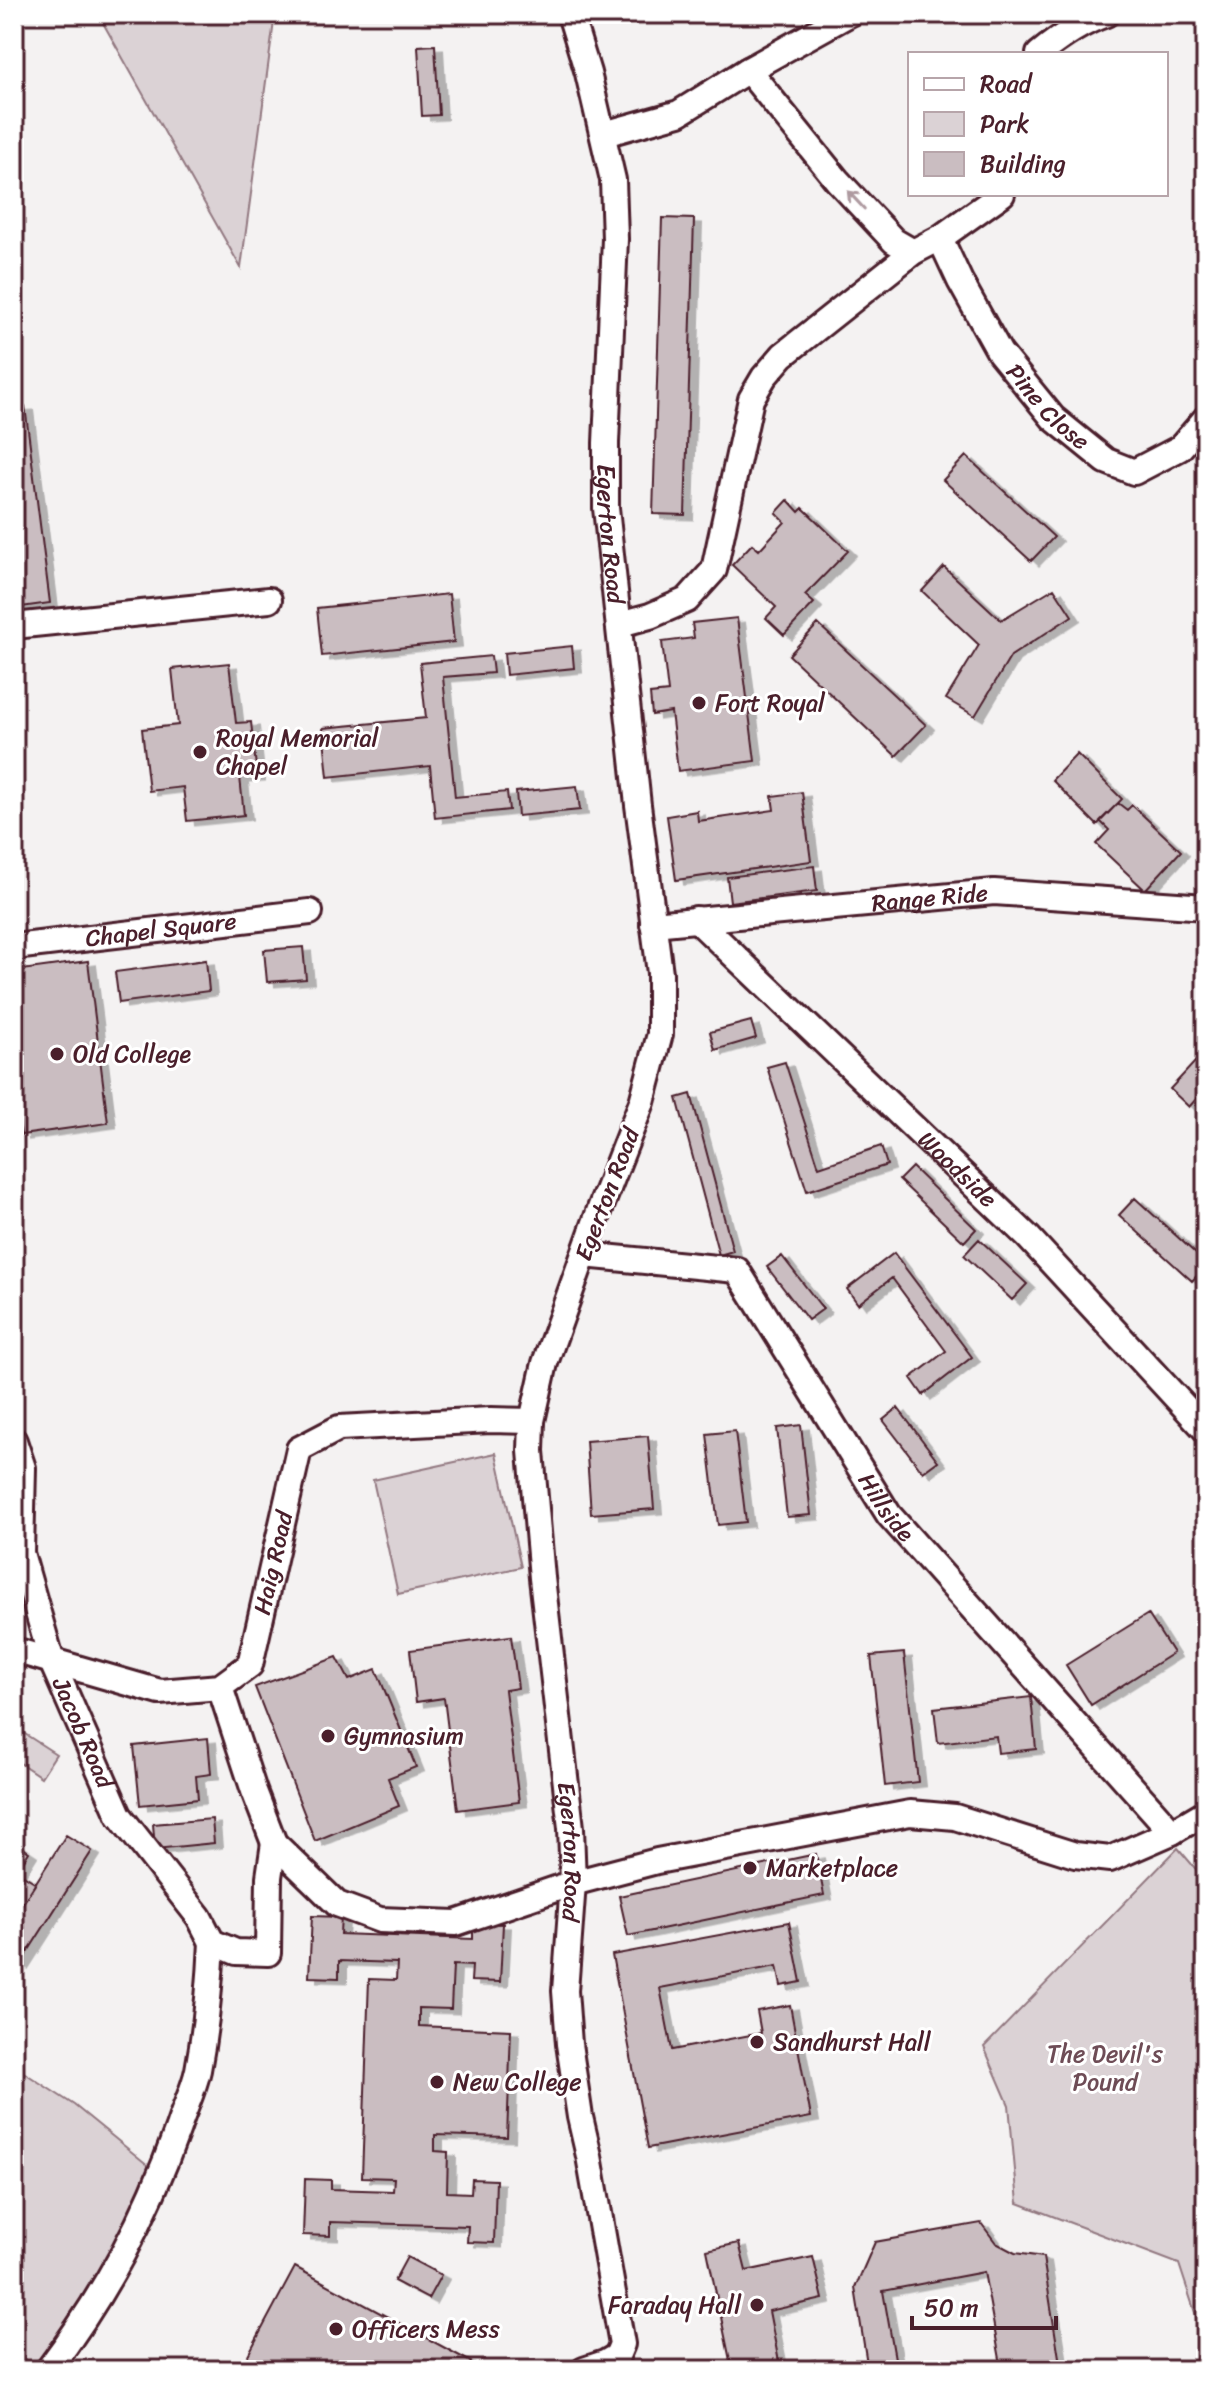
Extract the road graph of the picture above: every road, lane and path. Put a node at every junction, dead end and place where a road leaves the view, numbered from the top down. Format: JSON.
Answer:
{"nodes":[{"id":1,"x":570,"y":14,"type":"edge"},
{"id":2,"x":849,"y":14,"type":"edge"},
{"id":3,"x":1106,"y":14,"type":"edge"},
{"id":4,"x":1042,"y":52,"type":"edge"},
{"id":5,"x":748,"y":70,"type":"junction"},
{"id":6,"x":604,"y":134,"type":"junction"},
{"id":7,"x":999,"y":196,"type":"edge"},
{"id":8,"x":940,"y":238,"type":"junction"},
{"id":9,"x":913,"y":252,"type":"junction"},
{"id":10,"x":1206,"y":418,"type":"edge"},
{"id":11,"x":269,"y":600,"type":"dead end"},
{"id":12,"x":620,"y":624,"type":"junction"},
{"id":13,"x":14,"y":626,"type":"edge"},
{"id":14,"x":1206,"y":907,"type":"edge"},
{"id":15,"x":310,"y":912,"type":"dead end"},
{"id":16,"x":696,"y":919,"type":"junction"},
{"id":17,"x":653,"y":924,"type":"junction"},
{"id":18,"x":14,"y":947,"type":"edge"},
{"id":19,"x":584,"y":1255,"type":"junction"},
{"id":20,"x":532,"y":1421,"type":"junction"},
{"id":21,"x":1206,"y":1430,"type":"edge"},
{"id":22,"x":14,"y":1441,"type":"edge"},
{"id":23,"x":14,"y":1650,"type":"edge"},
{"id":24,"x":52,"y":1662,"type":"junction"},
{"id":25,"x":220,"y":1687,"type":"junction"},
{"id":26,"x":1206,"y":1812,"type":"edge"},
{"id":27,"x":1172,"y":1832,"type":"junction"},
{"id":28,"x":274,"y":1843,"type":"junction"},
{"id":29,"x":573,"y":1883,"type":"junction"},
{"id":30,"x":212,"y":1942,"type":"junction"},
{"id":31,"x":620,"y":2363,"type":"edge"},
{"id":32,"x":48,"y":2370,"type":"edge"},
{"id":33,"x":584,"y":2370,"type":"edge"}],
"edges":[{"from":1,"to":6,"type":"street","name":"Egerton Road"},
{"from":2,"to":5,"type":"street"},
{"from":3,"to":4,"type":"street"},
{"from":5,"to":6,"type":"street"},
{"from":9,"to":5,"type":"street","one_way":true},
{"from":6,"to":12,"type":"street","name":"Egerton Road"},
{"from":7,"to":8,"type":"street"},
{"from":8,"to":9,"type":"street"},
{"from":8,"to":10,"type":"street","name":"Pine Close"},
{"from":9,"to":12,"type":"street"},
{"from":11,"to":13,"type":"street"},
{"from":12,"to":17,"type":"street","name":"Egerton Road"},
{"from":14,"to":16,"type":"street","name":"Range Ride"},
{"from":15,"to":18,"type":"street","name":"Chapel Square"},
{"from":16,"to":17,"type":"street","name":"Range Ride"},
{"from":16,"to":21,"type":"street","name":"Woodside"},
{"from":17,"to":19,"type":"street","name":"Egerton Road"},
{"from":19,"to":20,"type":"street","name":"Egerton Road"},
{"from":19,"to":27,"type":"street","name":"Hillside"},
{"from":20,"to":25,"type":"street","name":"Haig Road"},
{"from":20,"to":29,"type":"street","name":"Egerton Road"},
{"from":22,"to":24,"type":"street","name":"Jacob Road"},
{"from":23,"to":24,"type":"street"},
{"from":24,"to":25,"type":"street"},
{"from":24,"to":30,"type":"street","name":"Jacob Road"},
{"from":25,"to":28,"type":"street"},
{"from":26,"to":27,"type":"street"},
{"from":27,"to":29,"type":"street"},
{"from":28,"to":29,"type":"street"},
{"from":28,"to":30,"type":"street"},
{"from":29,"to":31,"type":"street","name":"Egerton Road"},
{"from":30,"to":32,"type":"street"},
{"from":31,"to":33,"type":"street"}]}
